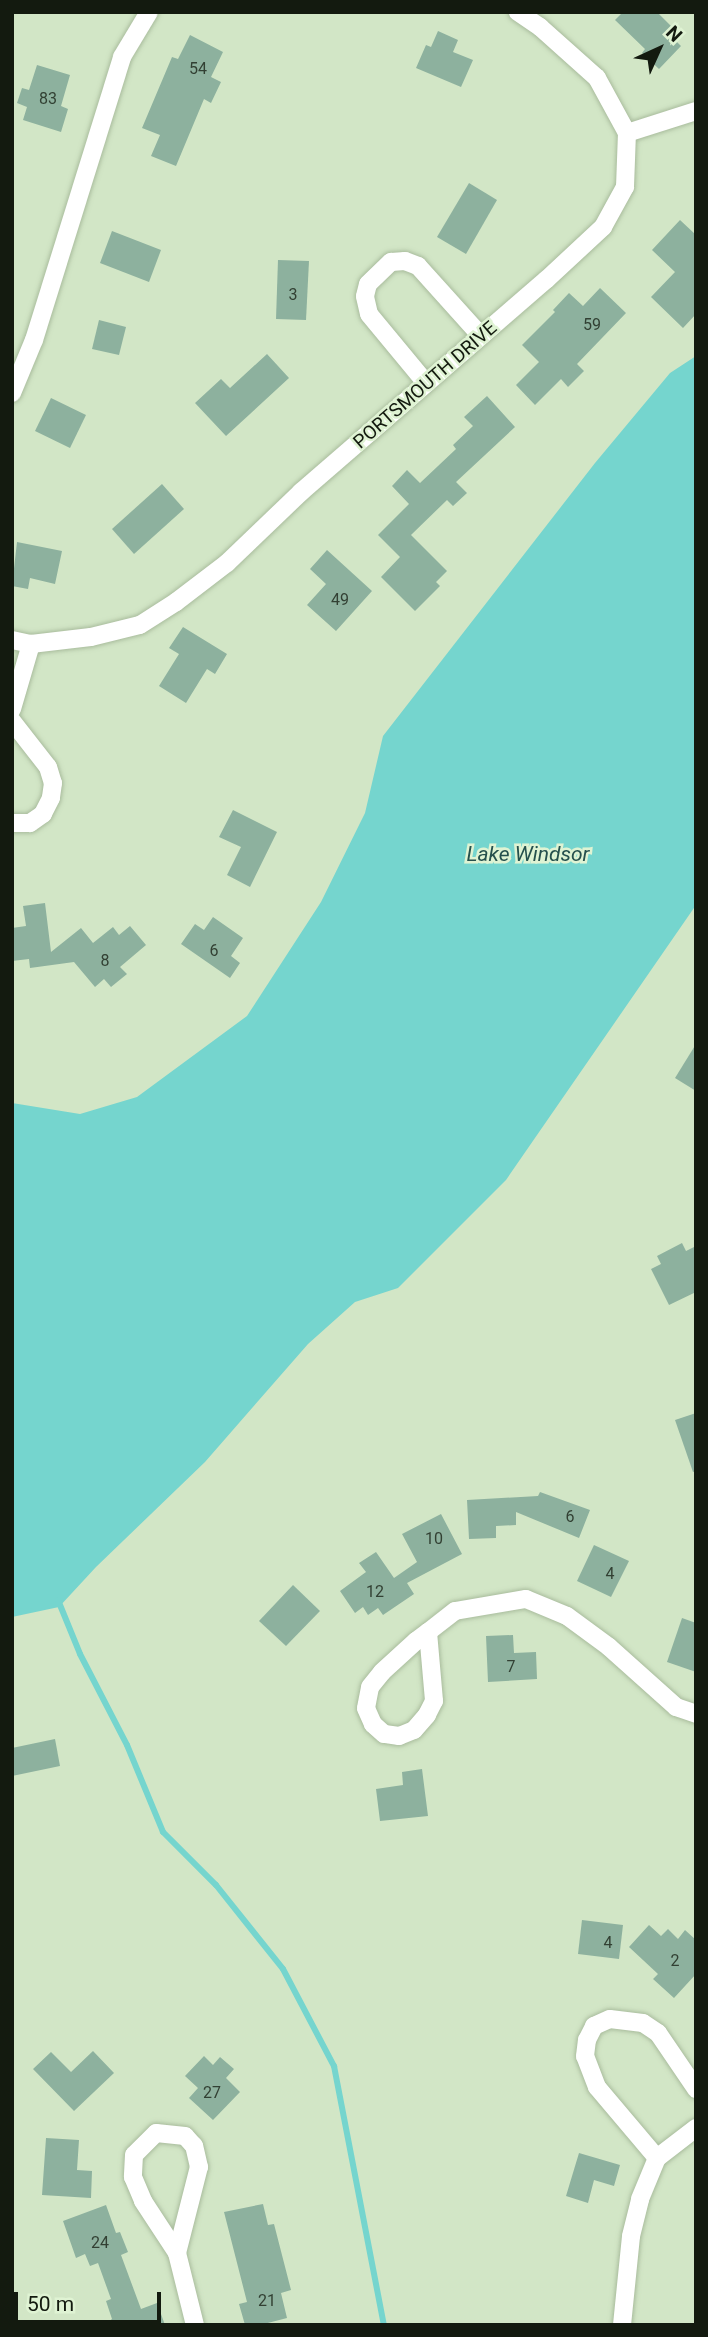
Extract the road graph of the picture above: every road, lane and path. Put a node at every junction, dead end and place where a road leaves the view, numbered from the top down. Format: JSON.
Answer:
{"nodes":[{"id":1,"x":149,"y":12,"type":"edge"},
{"id":2,"x":518,"y":12,"type":"edge"},
{"id":3,"x":696,"y":111,"type":"edge"},
{"id":4,"x":627,"y":133,"type":"junction"},
{"id":5,"x":481,"y":336,"type":"junction"},
{"id":6,"x":426,"y":383,"type":"junction"},
{"id":7,"x":12,"y":393,"type":"edge"},
{"id":8,"x":12,"y":640,"type":"edge"},
{"id":9,"x":31,"y":644,"type":"junction"},
{"id":10,"x":12,"y":709,"type":"edge"},
{"id":11,"x":12,"y":721,"type":"edge"},
{"id":12,"x":12,"y":822,"type":"edge"},
{"id":13,"x":428,"y":1632,"type":"junction"},
{"id":14,"x":696,"y":1714,"type":"edge"},
{"id":15,"x":696,"y":2089,"type":"edge"},
{"id":16,"x":696,"y":2128,"type":"edge"},
{"id":17,"x":657,"y":2158,"type":"junction"},
{"id":18,"x":177,"y":2253,"type":"junction"},
{"id":19,"x":195,"y":2325,"type":"edge"},
{"id":20,"x":622,"y":2325,"type":"edge"}],
"edges":[{"from":1,"to":7,"type":"street"},
{"from":2,"to":4,"type":"street"},
{"from":3,"to":4,"type":"street"},
{"from":4,"to":5,"type":"street","name":"PORTSMOUTH DRIVE"},
{"from":5,"to":6,"type":"street","name":"PORTSMOUTH DRIVE"},
{"from":5,"to":6,"type":"street"},
{"from":6,"to":9,"type":"street","name":"PORTSMOUTH DRIVE"},
{"from":8,"to":9,"type":"street","name":"PORTSMOUTH DRIVE"},
{"from":9,"to":10,"type":"street"},
{"from":11,"to":12,"type":"street"},
{"from":13,"to":13,"type":"street"},
{"from":13,"to":14,"type":"street"},
{"from":15,"to":17,"type":"street"},
{"from":16,"to":17,"type":"street"},
{"from":17,"to":20,"type":"street"},
{"from":18,"to":18,"type":"street"},
{"from":18,"to":19,"type":"street"}]}
